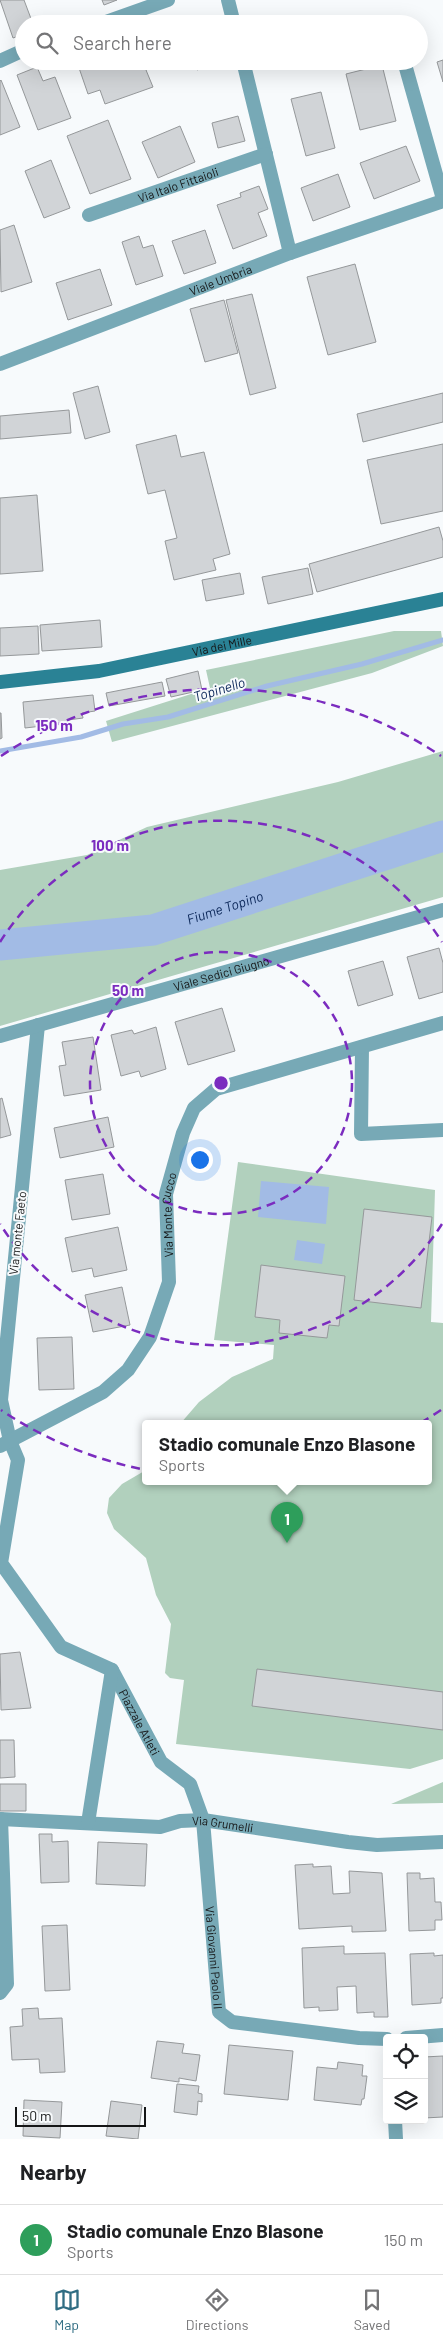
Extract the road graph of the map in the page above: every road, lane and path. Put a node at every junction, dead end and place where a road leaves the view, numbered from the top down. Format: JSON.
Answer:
{"nodes":[{"id":1,"x":168,"y":0,"type":"edge"},
{"id":2,"x":228,"y":0,"type":"edge"},
{"id":3,"x":126,"y":15,"type":"edge"},
{"id":4,"x":232,"y":15,"type":"edge"},
{"id":5,"x":15,"y":54,"type":"edge"},
{"id":6,"x":0,"y":61,"type":"edge"},
{"id":7,"x":245,"y":70,"type":"edge"},
{"id":8,"x":407,"y":70,"type":"edge"},
{"id":9,"x":266,"y":154,"type":"junction"},
{"id":10,"x":443,"y":200,"type":"edge"},
{"id":11,"x":89,"y":215,"type":"dead end"},
{"id":12,"x":290,"y":252,"type":"junction"},
{"id":13,"x":0,"y":364,"type":"edge"},
{"id":14,"x":443,"y":599,"type":"edge"},
{"id":15,"x":0,"y":682,"type":"edge"},
{"id":16,"x":443,"y":910,"type":"edge"},
{"id":17,"x":443,"y":1023,"type":"edge"},
{"id":18,"x":38,"y":1025,"type":"junction"},
{"id":19,"x":0,"y":1036,"type":"edge"},
{"id":20,"x":362,"y":1047,"type":"junction"},
{"id":21,"x":443,"y":1130,"type":"edge"},
{"id":22,"x":5,"y":1443,"type":"edge"},
{"id":23,"x":1,"y":1563,"type":"edge"},
{"id":24,"x":112,"y":1670,"type":"junction"},
{"id":25,"x":1,"y":1819,"type":"edge"},
{"id":26,"x":203,"y":1820,"type":"junction"},
{"id":27,"x":88,"y":1823,"type":"junction"},
{"id":28,"x":443,"y":1842,"type":"edge"},
{"id":29,"x":0,"y":1993,"type":"edge"},
{"id":30,"x":443,"y":2035,"type":"edge"},
{"id":31,"x":428,"y":2036,"type":"edge"},
{"id":32,"x":383,"y":2039,"type":"edge"},
{"id":33,"x":395,"y":2124,"type":"edge"},
{"id":34,"x":396,"y":2139,"type":"edge"}],
"edges":[{"from":1,"to":3,"type":"street"},
{"from":2,"to":4,"type":"street"},
{"from":5,"to":6,"type":"street"},
{"from":7,"to":9,"type":"street"},
{"from":8,"to":10,"type":"street"},
{"from":9,"to":11,"type":"street","name":"Via Italo Fittaioli"},
{"from":9,"to":12,"type":"street"},
{"from":10,"to":12,"type":"street","name":"Viale Umbria"},
{"from":12,"to":13,"type":"street","name":"Viale Umbria"},
{"from":14,"to":15,"type":"main road","name":"Via dei Mille"},
{"from":16,"to":18,"type":"street","name":"Viale Sedici Giugno"},
{"from":17,"to":20,"type":"street","name":"Via Monte Cucco"},
{"from":18,"to":19,"type":"street","name":"Viale Sedici Giugno"},
{"from":18,"to":22,"type":"street","name":"Via monte Faeto"},
{"from":20,"to":21,"type":"street"},
{"from":20,"to":22,"type":"street","name":"Via Monte Cucco"},
{"from":22,"to":23,"type":"street"},
{"from":23,"to":24,"type":"street"},
{"from":24,"to":26,"type":"street","name":"Piazzale Atleti"},
{"from":24,"to":27,"type":"street","name":"Piazzale Atleti"},
{"from":25,"to":27,"type":"street","name":"Via Grumelli"},
{"from":25,"to":29,"type":"street","name":"Via Grumelli"},
{"from":26,"to":27,"type":"street","name":"Via Grumelli"},
{"from":26,"to":28,"type":"street","name":"Via Grumelli"},
{"from":26,"to":32,"type":"street","name":"Via Giovanni Paolo II"},
{"from":30,"to":31,"type":"street"},
{"from":33,"to":34,"type":"street"}]}
